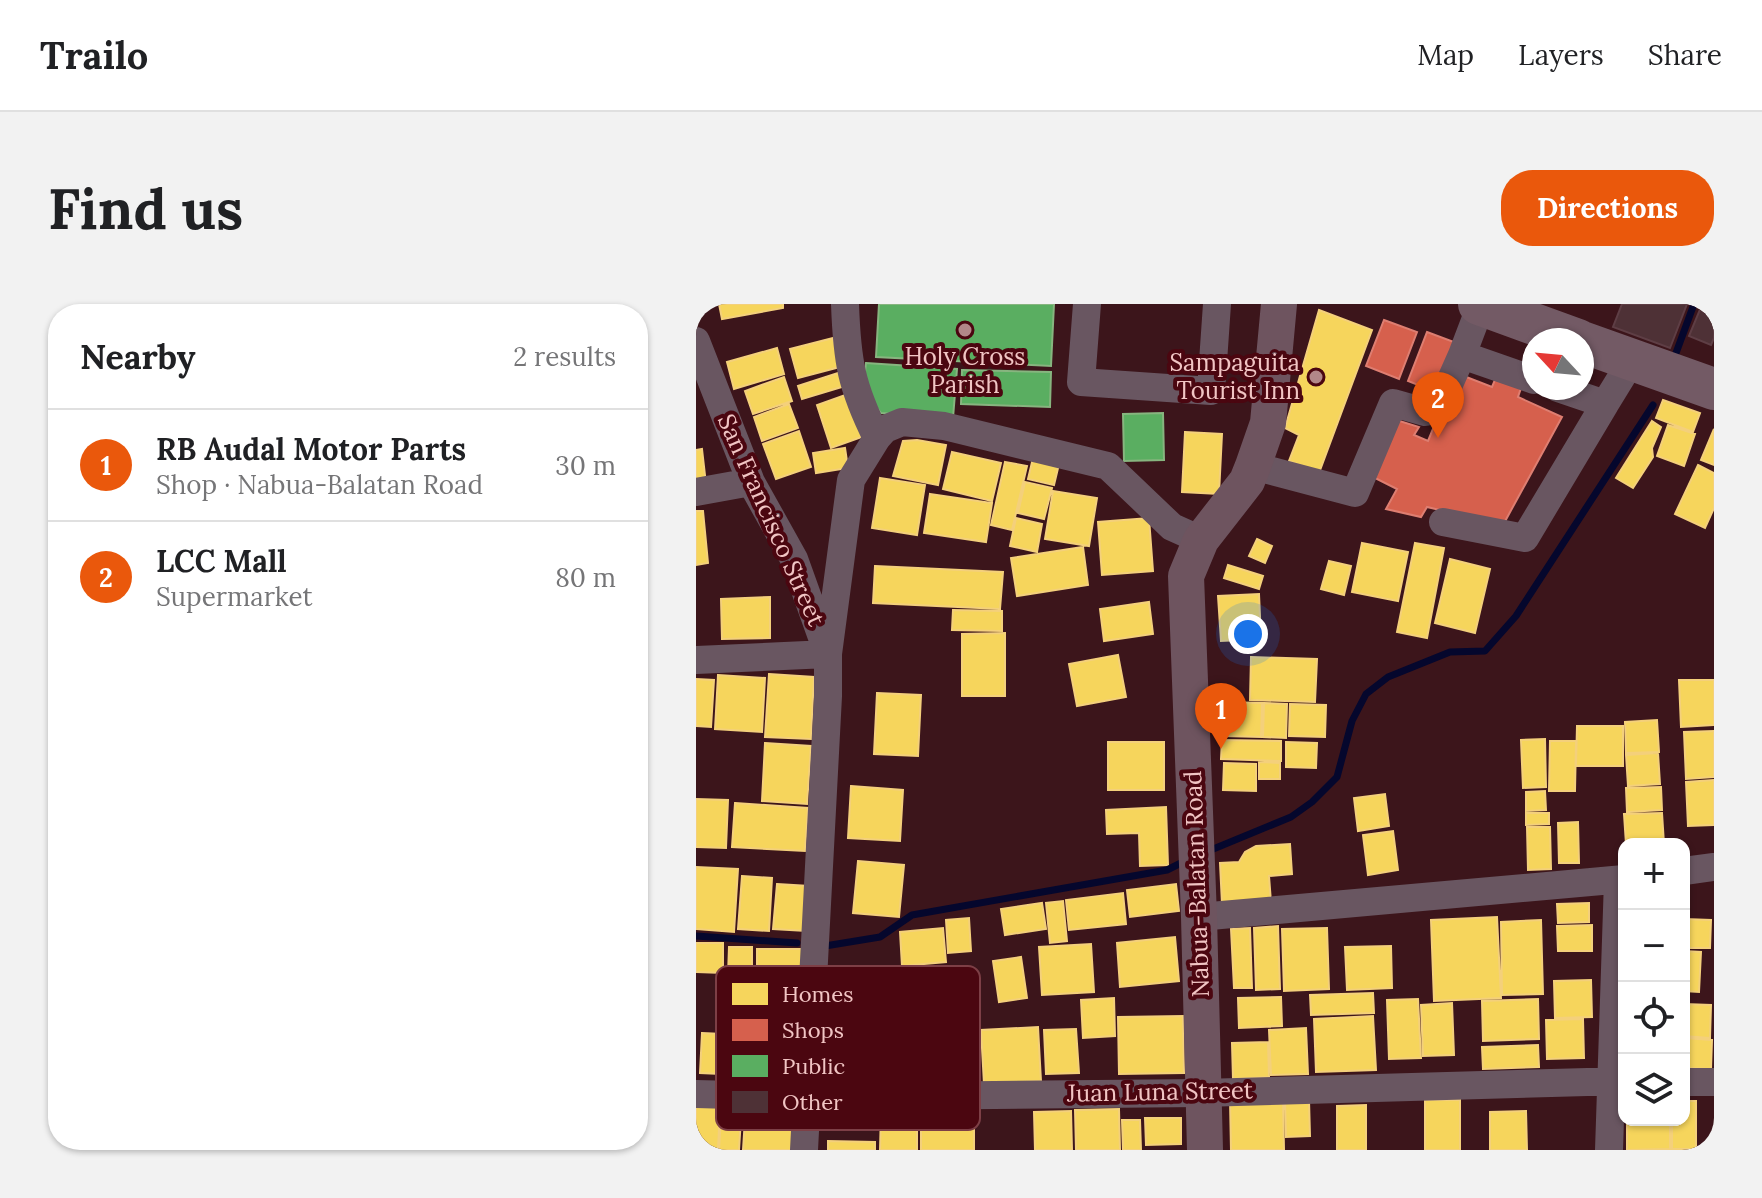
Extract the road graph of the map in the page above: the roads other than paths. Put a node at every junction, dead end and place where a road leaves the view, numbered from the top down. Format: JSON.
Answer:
{"nodes":[{"id":1,"x":845,"y":304,"type":"edge"},
{"id":2,"x":1087,"y":304,"type":"edge"},
{"id":3,"x":1217,"y":304,"type":"edge"},
{"id":4,"x":1279,"y":304,"type":"edge"},
{"id":5,"x":1480,"y":304,"type":"edge"},
{"id":6,"x":1545,"y":328,"type":"edge"},
{"id":7,"x":696,"y":341,"type":"edge"},
{"id":8,"x":1594,"y":346,"type":"edge"},
{"id":9,"x":1462,"y":355,"type":"junction"},
{"id":10,"x":1632,"y":360,"type":"junction"},
{"id":11,"x":1522,"y":376,"type":"edge"},
{"id":12,"x":1714,"y":389,"type":"edge"},
{"id":13,"x":1593,"y":400,"type":"edge"},
{"id":14,"x":1605,"y":404,"type":"junction"},
{"id":15,"x":877,"y":438,"type":"junction"},
{"id":16,"x":1253,"y":466,"type":"junction"},
{"id":17,"x":751,"y":482,"type":"junction"},
{"id":18,"x":696,"y":492,"type":"edge"},
{"id":19,"x":1443,"y":522,"type":"dead end"},
{"id":20,"x":1201,"y":540,"type":"junction"},
{"id":21,"x":828,"y":654,"type":"junction"},
{"id":22,"x":696,"y":660,"type":"edge"},
{"id":23,"x":1714,"y":867,"type":"edge"},
{"id":24,"x":1690,"y":870,"type":"edge"},
{"id":25,"x":1618,"y":880,"type":"edge"},
{"id":26,"x":1621,"y":910,"type":"edge"},
{"id":27,"x":1199,"y":917,"type":"junction"},
{"id":28,"x":813,"y":966,"type":"edge"},
{"id":29,"x":1618,"y":1054,"type":"edge"},
{"id":30,"x":1618,"y":1081,"type":"edge"},
{"id":31,"x":1690,"y":1082,"type":"edge"},
{"id":32,"x":1714,"y":1082,"type":"edge"},
{"id":33,"x":1202,"y":1093,"type":"junction"},
{"id":34,"x":696,"y":1094,"type":"edge"},
{"id":35,"x":716,"y":1095,"type":"edge"},
{"id":36,"x":980,"y":1095,"type":"edge"},
{"id":37,"x":804,"y":1130,"type":"edge"},
{"id":38,"x":804,"y":1150,"type":"edge"},
{"id":39,"x":1205,"y":1150,"type":"edge"},
{"id":40,"x":1609,"y":1150,"type":"edge"}],
"edges":[{"from":1,"to":15,"type":"street"},
{"from":2,"to":3,"type":"street"},
{"from":4,"to":16,"type":"main road","name":"Nabua-Balatan Road"},
{"from":5,"to":6,"type":"highway"},
{"from":5,"to":9,"type":"street"},
{"from":7,"to":17,"type":"street","name":"San Francisco Street"},
{"from":8,"to":10,"type":"highway"},
{"from":9,"to":11,"type":"street"},
{"from":9,"to":16,"type":"street"},
{"from":10,"to":12,"type":"highway"},
{"from":10,"to":14,"type":"street"},
{"from":13,"to":14,"type":"street"},
{"from":14,"to":19,"type":"street"},
{"from":15,"to":20,"type":"street"},
{"from":15,"to":21,"type":"street"},
{"from":16,"to":20,"type":"main road","name":"Nabua-Balatan Road"},
{"from":17,"to":18,"type":"street"},
{"from":17,"to":21,"type":"street","name":"San Francisco Street"},
{"from":20,"to":27,"type":"main road","name":"Nabua-Balatan Road"},
{"from":21,"to":22,"type":"street"},
{"from":21,"to":28,"type":"street"},
{"from":23,"to":24,"type":"street"},
{"from":25,"to":27,"type":"street"},
{"from":26,"to":29,"type":"street"},
{"from":27,"to":33,"type":"main road","name":"Nabua-Balatan Road"},
{"from":30,"to":33,"type":"street","name":"Juan Luna Street"},
{"from":30,"to":40,"type":"street"},
{"from":31,"to":32,"type":"street"},
{"from":33,"to":36,"type":"street","name":"Juan Luna Street"},
{"from":33,"to":39,"type":"main road","name":"Nabua-Balatan Road"},
{"from":34,"to":35,"type":"street","name":"Juan Luna Street"},
{"from":37,"to":38,"type":"street"}]}
